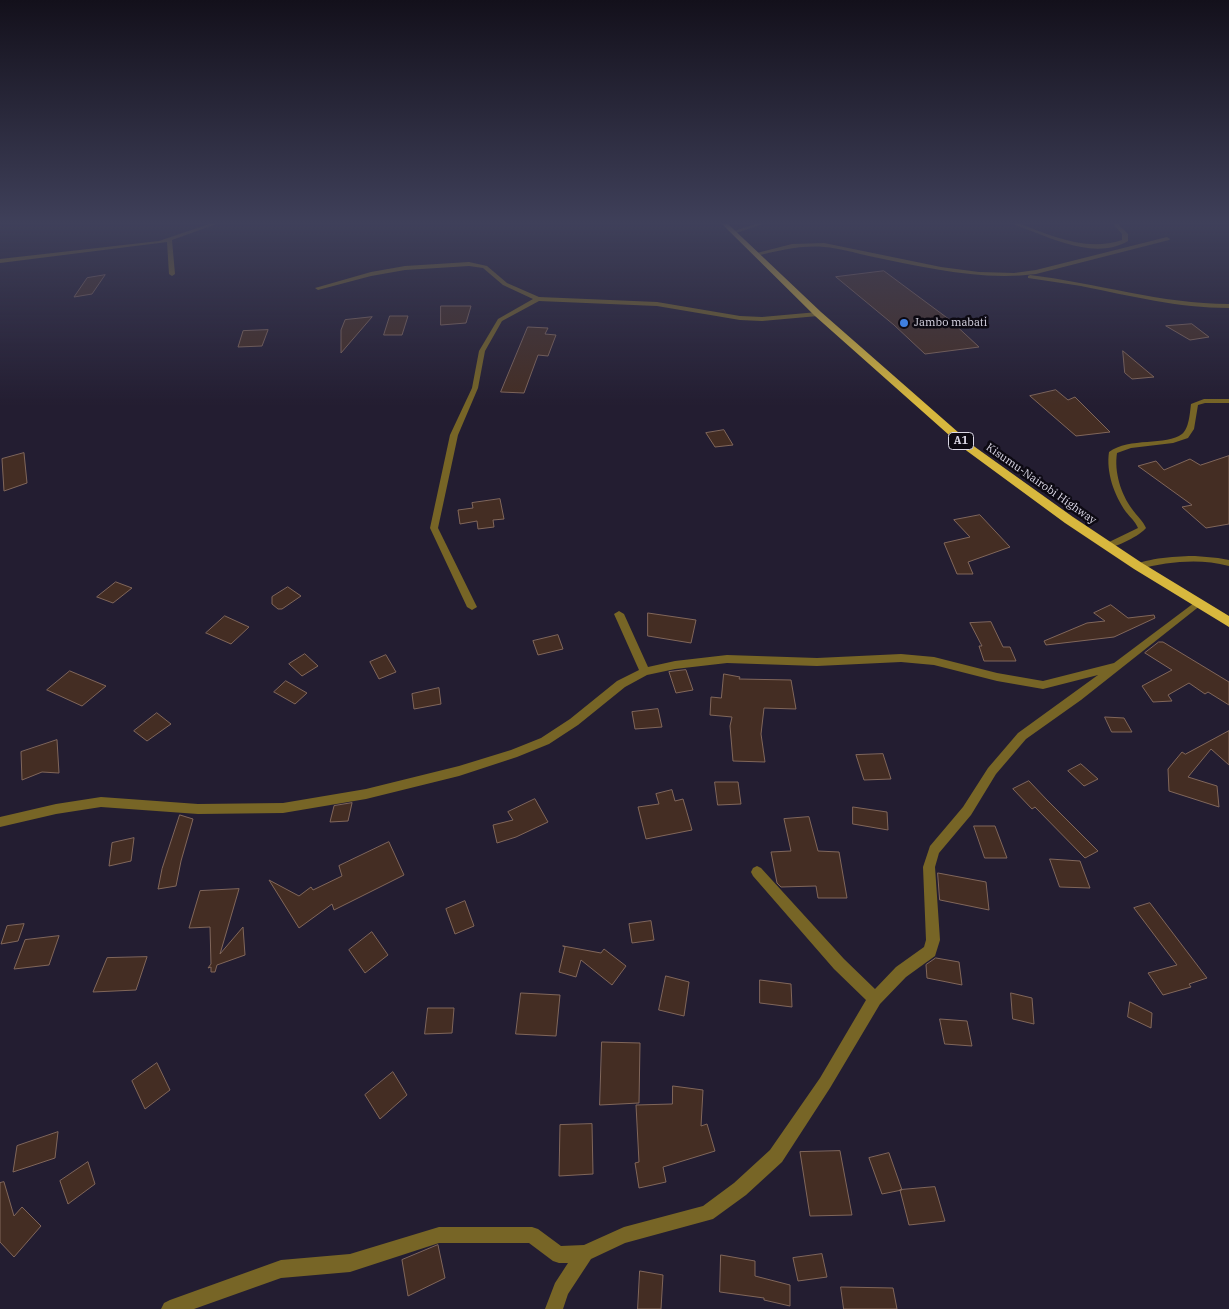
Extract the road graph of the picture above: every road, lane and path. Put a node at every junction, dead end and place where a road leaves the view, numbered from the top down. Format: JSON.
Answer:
{"nodes":[{"id":1,"x":333,"y":284,"type":"edge"},
{"id":2,"x":505,"y":284,"type":"edge"},
{"id":3,"x":787,"y":284,"type":"edge"},
{"id":4,"x":1086,"y":284,"type":"edge"},
{"id":5,"x":318,"y":288,"type":"dead end"},
{"id":6,"x":538,"y":299,"type":"junction"},
{"id":7,"x":1229,"y":306,"type":"edge"},
{"id":8,"x":818,"y":314,"type":"junction"},
{"id":9,"x":1229,"y":401,"type":"edge"},
{"id":10,"x":1108,"y":546,"type":"junction"},
{"id":11,"x":1229,"y":562,"type":"edge"},
{"id":12,"x":1138,"y":566,"type":"junction"},
{"id":13,"x":1198,"y":603,"type":"junction"},
{"id":14,"x":472,"y":607,"type":"dead end"},
{"id":15,"x":619,"y":614,"type":"dead end"},
{"id":16,"x":1229,"y":622,"type":"edge"},
{"id":17,"x":1117,"y":666,"type":"junction"},
{"id":18,"x":645,"y":672,"type":"junction"},
{"id":19,"x":0,"y":822,"type":"edge"},
{"id":20,"x":757,"y":872,"type":"dead end"},
{"id":21,"x":875,"y":998,"type":"junction"},
{"id":22,"x":585,"y":1254,"type":"junction"},
{"id":23,"x":170,"y":1309,"type":"edge"},
{"id":24,"x":554,"y":1309,"type":"edge"}],
"edges":[{"from":1,"to":5,"type":"street"},
{"from":2,"to":6,"type":"street"},
{"from":3,"to":8,"type":"highway","name":"Kisumu-Nairobi Highway","number":"A1"},
{"from":4,"to":7,"type":"street"},
{"from":6,"to":8,"type":"street"},
{"from":6,"to":14,"type":"street"},
{"from":8,"to":10,"type":"highway","name":"Kisumu-Nairobi Highway","number":"A1"},
{"from":9,"to":10,"type":"street"},
{"from":10,"to":12,"type":"highway","name":"Kisumu-Nairobi Highway","number":"A1"},
{"from":11,"to":12,"type":"lane"},
{"from":12,"to":13,"type":"highway","name":"Kisumu-Nairobi Highway","number":"A1"},
{"from":13,"to":16,"type":"highway","name":"Kisumu-Nairobi Highway","number":"A1"},
{"from":13,"to":17,"type":"street"},
{"from":15,"to":18,"type":"street"},
{"from":17,"to":18,"type":"street"},
{"from":17,"to":21,"type":"street"},
{"from":18,"to":19,"type":"street"},
{"from":20,"to":21,"type":"street"},
{"from":21,"to":22,"type":"street"},
{"from":22,"to":23,"type":"street"},
{"from":22,"to":24,"type":"street"}]}
